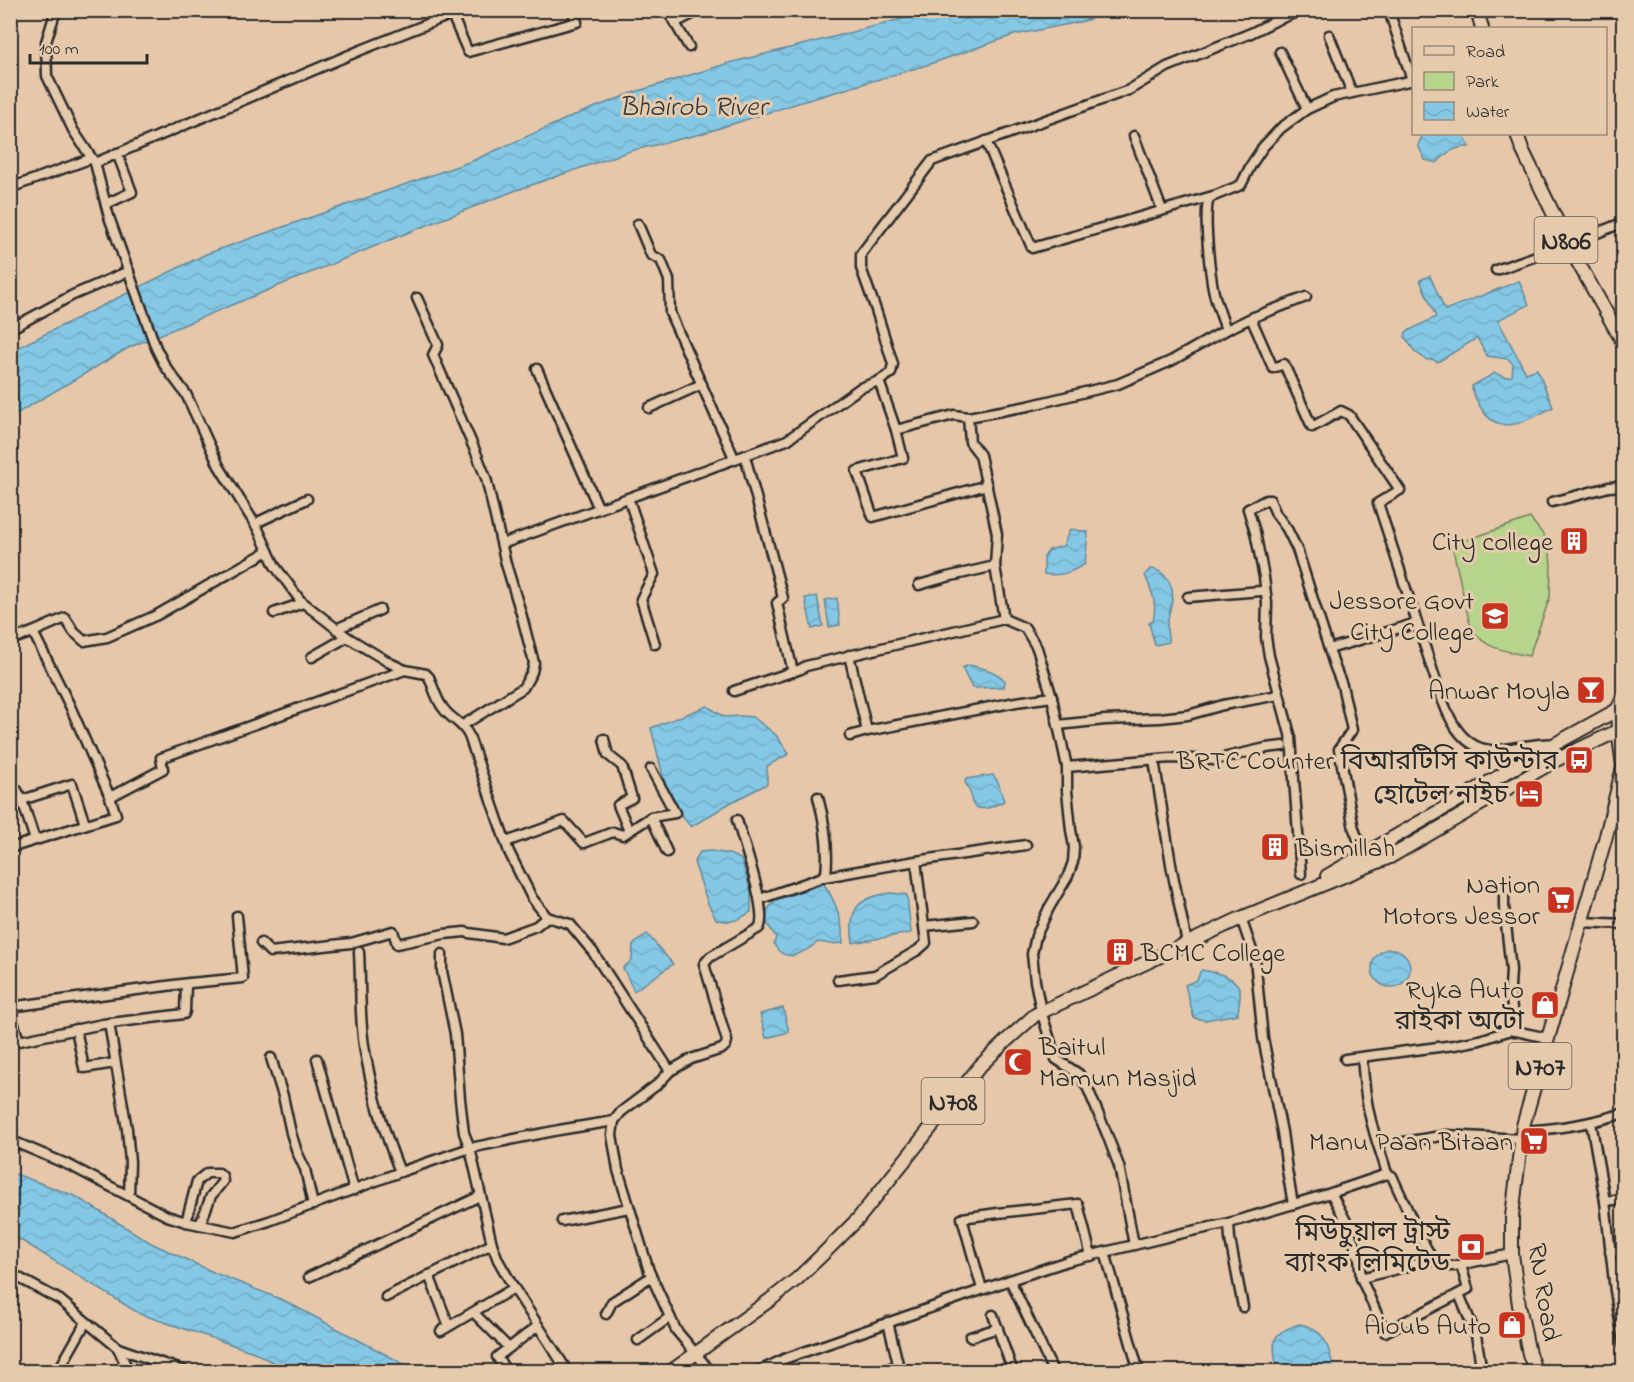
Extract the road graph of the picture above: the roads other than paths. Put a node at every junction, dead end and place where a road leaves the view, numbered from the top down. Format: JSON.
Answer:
{"nodes":[{"id":1,"x":56,"y":10,"type":"edge"},
{"id":2,"x":463,"y":10,"type":"edge"},
{"id":3,"x":572,"y":10,"type":"edge"},
{"id":4,"x":667,"y":10,"type":"edge"},
{"id":5,"x":700,"y":10,"type":"edge"},
{"id":6,"x":1302,"y":10,"type":"edge"},
{"id":7,"x":1477,"y":10,"type":"edge"},
{"id":8,"x":452,"y":15,"type":"junction"},
{"id":9,"x":1391,"y":17,"type":"dead end"},
{"id":10,"x":675,"y":23,"type":"junction"},
{"id":11,"x":1482,"y":27,"type":"edge"},
{"id":12,"x":1329,"y":35,"type":"dead end"},
{"id":13,"x":689,"y":47,"type":"dead end"},
{"id":14,"x":1280,"y":52,"type":"dead end"},
{"id":15,"x":1412,"y":77,"type":"edge"},
{"id":16,"x":1412,"y":80,"type":"edge"},
{"id":17,"x":1352,"y":93,"type":"junction"},
{"id":18,"x":1307,"y":109,"type":"junction"},
{"id":19,"x":1516,"y":135,"type":"edge"},
{"id":20,"x":1134,"y":136,"type":"dead end"},
{"id":21,"x":986,"y":141,"type":"junction"},
{"id":22,"x":117,"y":153,"type":"junction"},
{"id":23,"x":91,"y":161,"type":"junction"},
{"id":24,"x":10,"y":189,"type":"edge"},
{"id":25,"x":1216,"y":195,"type":"junction"},
{"id":26,"x":106,"y":204,"type":"junction"},
{"id":27,"x":1162,"y":210,"type":"junction"},
{"id":28,"x":1623,"y":222,"type":"edge"},
{"id":29,"x":638,"y":224,"type":"dead end"},
{"id":30,"x":1569,"y":244,"type":"junction"},
{"id":31,"x":1496,"y":270,"type":"dead end"},
{"id":32,"x":129,"y":271,"type":"junction"},
{"id":33,"x":1306,"y":297,"type":"dead end"},
{"id":34,"x":417,"y":298,"type":"dead end"},
{"id":35,"x":1251,"y":318,"type":"junction"},
{"id":36,"x":10,"y":329,"type":"edge"},
{"id":37,"x":1226,"y":330,"type":"junction"},
{"id":38,"x":1623,"y":344,"type":"edge"},
{"id":39,"x":537,"y":369,"type":"dead end"},
{"id":40,"x":879,"y":381,"type":"junction"},
{"id":41,"x":702,"y":384,"type":"junction"},
{"id":42,"x":649,"y":408,"type":"dead end"},
{"id":43,"x":968,"y":417,"type":"junction"},
{"id":44,"x":896,"y":430,"type":"junction"},
{"id":45,"x":745,"y":456,"type":"junction"},
{"id":46,"x":735,"y":460,"type":"junction"},
{"id":47,"x":987,"y":484,"type":"junction"},
{"id":48,"x":1623,"y":486,"type":"edge"},
{"id":49,"x":307,"y":500,"type":"dead end"},
{"id":50,"x":1552,"y":502,"type":"dead end"},
{"id":51,"x":630,"y":503,"type":"dead end"},
{"id":52,"x":599,"y":509,"type":"junction"},
{"id":53,"x":260,"y":521,"type":"dead end"},
{"id":54,"x":502,"y":544,"type":"junction"},
{"id":55,"x":268,"y":551,"type":"junction"},
{"id":56,"x":995,"y":566,"type":"junction"},
{"id":57,"x":919,"y":585,"type":"dead end"},
{"id":58,"x":1261,"y":591,"type":"dead end"},
{"id":59,"x":1188,"y":597,"type":"dead end"},
{"id":60,"x":303,"y":603,"type":"junction"},
{"id":61,"x":380,"y":610,"type":"dead end"},
{"id":62,"x":274,"y":613,"type":"dead end"},
{"id":63,"x":1004,"y":620,"type":"junction"},
{"id":64,"x":1418,"y":623,"type":"junction"},
{"id":65,"x":336,"y":629,"type":"junction"},
{"id":66,"x":33,"y":632,"type":"junction"},
{"id":67,"x":347,"y":637,"type":"junction"},
{"id":68,"x":10,"y":640,"type":"edge"},
{"id":69,"x":655,"y":644,"type":"dead end"},
{"id":70,"x":1329,"y":649,"type":"junction"},
{"id":71,"x":849,"y":655,"type":"junction"},
{"id":72,"x":312,"y":657,"type":"dead end"},
{"id":73,"x":405,"y":670,"type":"junction"},
{"id":74,"x":793,"y":672,"type":"junction"},
{"id":75,"x":734,"y":691,"type":"dead end"},
{"id":76,"x":1280,"y":695,"type":"junction"},
{"id":77,"x":1623,"y":696,"type":"edge"},
{"id":78,"x":1053,"y":697,"type":"junction"},
{"id":79,"x":1620,"y":709,"type":"edge"},
{"id":80,"x":1058,"y":724,"type":"junction"},
{"id":81,"x":463,"y":725,"type":"junction"},
{"id":82,"x":1621,"y":729,"type":"edge"},
{"id":83,"x":867,"y":731,"type":"junction"},
{"id":84,"x":850,"y":736,"type":"dead end"},
{"id":85,"x":604,"y":739,"type":"dead end"},
{"id":86,"x":1555,"y":744,"type":"junction"},
{"id":87,"x":1284,"y":746,"type":"dead end"},
{"id":88,"x":1155,"y":760,"type":"junction"},
{"id":89,"x":1623,"y":764,"type":"edge"},
{"id":90,"x":1067,"y":766,"type":"junction"},
{"id":91,"x":651,"y":769,"type":"dead end"},
{"id":92,"x":10,"y":793,"type":"edge"},
{"id":93,"x":1620,"y":793,"type":"edge"},
{"id":94,"x":110,"y":797,"type":"junction"},
{"id":95,"x":818,"y":797,"type":"dead end"},
{"id":96,"x":22,"y":800,"type":"junction"},
{"id":97,"x":651,"y":817,"type":"junction"},
{"id":98,"x":736,"y":819,"type":"dead end"},
{"id":99,"x":85,"y":824,"type":"junction"},
{"id":100,"x":629,"y":831,"type":"junction"},
{"id":101,"x":35,"y":840,"type":"junction"},
{"id":102,"x":506,"y":842,"type":"junction"},
{"id":103,"x":1026,"y":845,"type":"dead end"},
{"id":104,"x":10,"y":848,"type":"edge"},
{"id":105,"x":667,"y":852,"type":"dead end"},
{"id":106,"x":1364,"y":854,"type":"junction"},
{"id":107,"x":916,"y":861,"type":"junction"},
{"id":108,"x":1301,"y":874,"type":"dead end"},
{"id":109,"x":824,"y":877,"type":"junction"},
{"id":110,"x":1504,"y":888,"type":"dead end"},
{"id":111,"x":760,"y":899,"type":"junction"},
{"id":112,"x":1284,"y":900,"type":"junction"},
{"id":113,"x":237,"y":916,"type":"dead end"},
{"id":114,"x":547,"y":917,"type":"junction"},
{"id":115,"x":1241,"y":918,"type":"junction"},
{"id":116,"x":973,"y":921,"type":"dead end"},
{"id":117,"x":1581,"y":922,"type":"junction"},
{"id":118,"x":1623,"y":924,"type":"edge"},
{"id":119,"x":924,"y":926,"type":"junction"},
{"id":120,"x":1188,"y":943,"type":"junction"},
{"id":121,"x":261,"y":944,"type":"dead end"},
{"id":122,"x":359,"y":952,"type":"dead end"},
{"id":123,"x":442,"y":954,"type":"dead end"},
{"id":124,"x":838,"y":980,"type":"dead end"},
{"id":125,"x":190,"y":983,"type":"junction"},
{"id":126,"x":10,"y":1009,"type":"edge"},
{"id":127,"x":1041,"y":1011,"type":"junction"},
{"id":128,"x":109,"y":1023,"type":"junction"},
{"id":129,"x":76,"y":1029,"type":"junction"},
{"id":130,"x":1514,"y":1030,"type":"junction"},
{"id":131,"x":1548,"y":1038,"type":"junction"},
{"id":132,"x":1362,"y":1057,"type":"junction"},
{"id":133,"x":271,"y":1058,"type":"dead end"},
{"id":134,"x":317,"y":1059,"type":"dead end"},
{"id":135,"x":1345,"y":1059,"type":"dead end"},
{"id":136,"x":115,"y":1063,"type":"junction"},
{"id":137,"x":670,"y":1071,"type":"junction"},
{"id":138,"x":1623,"y":1113,"type":"edge"},
{"id":139,"x":614,"y":1121,"type":"junction"},
{"id":140,"x":1591,"y":1122,"type":"junction"},
{"id":141,"x":1522,"y":1135,"type":"junction"},
{"id":142,"x":10,"y":1140,"type":"edge"},
{"id":143,"x":1398,"y":1143,"type":"dead end"},
{"id":144,"x":470,"y":1148,"type":"junction"},
{"id":145,"x":400,"y":1172,"type":"junction"},
{"id":146,"x":1388,"y":1174,"type":"junction"},
{"id":147,"x":354,"y":1190,"type":"junction"},
{"id":148,"x":1331,"y":1193,"type":"junction"},
{"id":149,"x":129,"y":1195,"type":"junction"},
{"id":150,"x":480,"y":1196,"type":"junction"},
{"id":151,"x":1623,"y":1199,"type":"edge"},
{"id":152,"x":1605,"y":1201,"type":"junction"},
{"id":153,"x":1293,"y":1204,"type":"junction"},
{"id":154,"x":313,"y":1205,"type":"junction"},
{"id":155,"x":629,"y":1208,"type":"junction"},
{"id":156,"x":562,"y":1221,"type":"dead end"},
{"id":157,"x":186,"y":1222,"type":"junction"},
{"id":158,"x":1229,"y":1223,"type":"junction"},
{"id":159,"x":200,"y":1225,"type":"junction"},
{"id":160,"x":492,"y":1244,"type":"junction"},
{"id":161,"x":1134,"y":1245,"type":"junction"},
{"id":162,"x":1623,"y":1250,"type":"edge"},
{"id":163,"x":1105,"y":1252,"type":"junction"},
{"id":164,"x":1610,"y":1252,"type":"junction"},
{"id":165,"x":1512,"y":1254,"type":"junction"},
{"id":166,"x":1091,"y":1256,"type":"junction"},
{"id":167,"x":1433,"y":1260,"type":"junction"},
{"id":168,"x":1461,"y":1265,"type":"junction"},
{"id":169,"x":10,"y":1274,"type":"edge"},
{"id":170,"x":429,"y":1275,"type":"junction"},
{"id":171,"x":309,"y":1277,"type":"dead end"},
{"id":172,"x":649,"y":1278,"type":"dead end"},
{"id":173,"x":1360,"y":1278,"type":"junction"},
{"id":174,"x":1010,"y":1280,"type":"junction"},
{"id":175,"x":514,"y":1288,"type":"junction"},
{"id":176,"x":982,"y":1290,"type":"junction"},
{"id":177,"x":1459,"y":1294,"type":"junction"},
{"id":178,"x":386,"y":1297,"type":"dead end"},
{"id":179,"x":1244,"y":1307,"type":"dead end"},
{"id":180,"x":474,"y":1313,"type":"junction"},
{"id":181,"x":606,"y":1314,"type":"dead end"},
{"id":182,"x":993,"y":1315,"type":"dead end"},
{"id":183,"x":670,"y":1317,"type":"junction"},
{"id":184,"x":86,"y":1322,"type":"junction"},
{"id":185,"x":888,"y":1322,"type":"junction"},
{"id":186,"x":449,"y":1326,"type":"junction"},
{"id":187,"x":538,"y":1326,"type":"junction"},
{"id":188,"x":998,"y":1328,"type":"junction"},
{"id":189,"x":441,"y":1331,"type":"dead end"},
{"id":190,"x":1622,"y":1331,"type":"edge"},
{"id":191,"x":970,"y":1337,"type":"dead end"},
{"id":192,"x":638,"y":1340,"type":"dead end"},
{"id":193,"x":1623,"y":1347,"type":"edge"},
{"id":194,"x":118,"y":1348,"type":"junction"},
{"id":195,"x":509,"y":1348,"type":"junction"},
{"id":196,"x":696,"y":1353,"type":"junction"},
{"id":197,"x":899,"y":1369,"type":"edge"},
{"id":198,"x":56,"y":1371,"type":"edge"},
{"id":199,"x":129,"y":1371,"type":"edge"},
{"id":200,"x":187,"y":1371,"type":"edge"},
{"id":201,"x":507,"y":1371,"type":"edge"},
{"id":202,"x":568,"y":1371,"type":"edge"},
{"id":203,"x":670,"y":1371,"type":"edge"},
{"id":204,"x":711,"y":1371,"type":"edge"},
{"id":205,"x":757,"y":1371,"type":"edge"},
{"id":206,"x":874,"y":1371,"type":"edge"},
{"id":207,"x":1014,"y":1371,"type":"edge"},
{"id":208,"x":1047,"y":1371,"type":"edge"},
{"id":209,"x":1139,"y":1371,"type":"edge"},
{"id":210,"x":1482,"y":1371,"type":"edge"},
{"id":211,"x":1536,"y":1371,"type":"edge"}],
"edges":[{"from":1,"to":23,"type":"street"},
{"from":2,"to":8,"type":"street"},
{"from":3,"to":8,"type":"street"},
{"from":4,"to":10,"type":"street"},
{"from":5,"to":10,"type":"street"},
{"from":6,"to":21,"type":"street"},
{"from":7,"to":11,"type":"highway"},
{"from":8,"to":22,"type":"street"},
{"from":9,"to":15,"type":"street"},
{"from":10,"to":13,"type":"street"},
{"from":12,"to":17,"type":"street"},
{"from":14,"to":18,"type":"street"},
{"from":16,"to":17,"type":"street"},
{"from":17,"to":18,"type":"street"},
{"from":18,"to":25,"type":"street"},
{"from":19,"to":30,"type":"highway","number":"N806"},
{"from":20,"to":27,"type":"street"},
{"from":21,"to":27,"type":"street"},
{"from":21,"to":40,"type":"street"},
{"from":22,"to":23,"type":"street"},
{"from":22,"to":26,"type":"street"},
{"from":23,"to":24,"type":"street"},
{"from":23,"to":26,"type":"street"},
{"from":25,"to":27,"type":"street"},
{"from":25,"to":37,"type":"street"},
{"from":26,"to":32,"type":"street"},
{"from":28,"to":30,"type":"street"},
{"from":29,"to":41,"type":"street"},
{"from":30,"to":31,"type":"street"},
{"from":30,"to":38,"type":"highway","number":"N806"},
{"from":32,"to":36,"type":"street"},
{"from":32,"to":55,"type":"street"},
{"from":33,"to":35,"type":"street"},
{"from":34,"to":54,"type":"street"},
{"from":35,"to":37,"type":"street"},
{"from":35,"to":64,"type":"street"},
{"from":37,"to":43,"type":"street"},
{"from":39,"to":52,"type":"street"},
{"from":40,"to":44,"type":"street"},
{"from":40,"to":45,"type":"street"},
{"from":41,"to":42,"type":"street"},
{"from":41,"to":46,"type":"street"},
{"from":43,"to":44,"type":"street"},
{"from":43,"to":47,"type":"street"},
{"from":44,"to":47,"type":"street"},
{"from":45,"to":46,"type":"street"},
{"from":45,"to":74,"type":"street"},
{"from":46,"to":52,"type":"street"},
{"from":47,"to":56,"type":"street"},
{"from":48,"to":50,"type":"street"},
{"from":49,"to":53,"type":"street"},
{"from":51,"to":69,"type":"street"},
{"from":52,"to":54,"type":"street"},
{"from":54,"to":81,"type":"street"},
{"from":55,"to":60,"type":"street"},
{"from":55,"to":66,"type":"street"},
{"from":56,"to":57,"type":"street"},
{"from":56,"to":63,"type":"street"},
{"from":58,"to":59,"type":"street"},
{"from":60,"to":62,"type":"street"},
{"from":60,"to":65,"type":"street"},
{"from":61,"to":65,"type":"street"},
{"from":63,"to":71,"type":"street"},
{"from":63,"to":78,"type":"street"},
{"from":64,"to":70,"type":"street"},
{"from":64,"to":86,"type":"street"},
{"from":65,"to":67,"type":"street"},
{"from":66,"to":68,"type":"street"},
{"from":66,"to":94,"type":"street"},
{"from":67,"to":72,"type":"street"},
{"from":67,"to":73,"type":"street"},
{"from":70,"to":76,"type":"street"},
{"from":70,"to":106,"type":"street"},
{"from":71,"to":74,"type":"street"},
{"from":71,"to":83,"type":"street"},
{"from":73,"to":81,"type":"street"},
{"from":73,"to":94,"type":"street"},
{"from":74,"to":75,"type":"street"},
{"from":76,"to":80,"type":"street"},
{"from":76,"to":108,"type":"street"},
{"from":77,"to":79,"type":"highway","number":"N707"},
{"from":78,"to":80,"type":"street"},
{"from":78,"to":83,"type":"street"},
{"from":79,"to":82,"type":"highway","number":"N707"},
{"from":79,"to":86,"type":"highway","number":"N708"},
{"from":80,"to":90,"type":"street"},
{"from":81,"to":102,"type":"street"},
{"from":82,"to":89,"type":"highway","name":"RN Road","number":"N707"},
{"from":82,"to":112,"type":"highway","number":"N708"},
{"from":83,"to":84,"type":"street"},
{"from":85,"to":100,"type":"street"},
{"from":86,"to":106,"type":"highway","number":"N708"},
{"from":87,"to":88,"type":"street"},
{"from":88,"to":90,"type":"street"},
{"from":88,"to":120,"type":"street"},
{"from":89,"to":93,"type":"highway","name":"RN Road","number":"N707"},
{"from":90,"to":127,"type":"street"},
{"from":91,"to":97,"type":"street"},
{"from":92,"to":96,"type":"street"},
{"from":93,"to":117,"type":"highway","name":"RN Road","number":"N707"},
{"from":94,"to":99,"type":"street"},
{"from":95,"to":109,"type":"street"},
{"from":96,"to":99,"type":"street"},
{"from":96,"to":101,"type":"street"},
{"from":97,"to":100,"type":"street"},
{"from":97,"to":105,"type":"street"},
{"from":98,"to":111,"type":"street"},
{"from":99,"to":101,"type":"street"},
{"from":100,"to":102,"type":"street"},
{"from":101,"to":104,"type":"street"},
{"from":102,"to":114,"type":"street"},
{"from":103,"to":107,"type":"street"},
{"from":106,"to":112,"type":"highway","number":"N708"},
{"from":107,"to":109,"type":"street"},
{"from":107,"to":119,"type":"street"},
{"from":109,"to":111,"type":"street"},
{"from":110,"to":130,"type":"street"},
{"from":111,"to":137,"type":"street"},
{"from":112,"to":115,"type":"highway","number":"N708"},
{"from":113,"to":125,"type":"street"},
{"from":114,"to":121,"type":"street"},
{"from":114,"to":137,"type":"street"},
{"from":115,"to":120,"type":"highway","number":"N708"},
{"from":115,"to":153,"type":"street"},
{"from":116,"to":119,"type":"street"},
{"from":117,"to":118,"type":"street"},
{"from":117,"to":131,"type":"highway","name":"RN Road","number":"N707"},
{"from":119,"to":124,"type":"street"},
{"from":120,"to":127,"type":"highway","number":"N708"},
{"from":122,"to":145,"type":"street"},
{"from":123,"to":144,"type":"street"},
{"from":125,"to":126,"type":"street"},
{"from":125,"to":128,"type":"street"},
{"from":126,"to":129,"type":"street"},
{"from":127,"to":161,"type":"street"},
{"from":127,"to":196,"type":"highway","number":"N708"},
{"from":128,"to":129,"type":"street"},
{"from":128,"to":136,"type":"street"},
{"from":129,"to":136,"type":"street"},
{"from":130,"to":131,"type":"street"},
{"from":130,"to":132,"type":"street"},
{"from":131,"to":141,"type":"highway","name":"RN Road","number":"N707"},
{"from":132,"to":135,"type":"street"},
{"from":132,"to":146,"type":"street"},
{"from":133,"to":154,"type":"street"},
{"from":134,"to":147,"type":"street"},
{"from":136,"to":149,"type":"street"},
{"from":137,"to":139,"type":"street"},
{"from":138,"to":140,"type":"street"},
{"from":139,"to":144,"type":"street"},
{"from":139,"to":155,"type":"street"},
{"from":140,"to":141,"type":"street"},
{"from":140,"to":152,"type":"street"},
{"from":141,"to":143,"type":"street"},
{"from":141,"to":165,"type":"highway","name":"RN Road","number":"N707"},
{"from":142,"to":149,"type":"street"},
{"from":144,"to":145,"type":"street"},
{"from":144,"to":150,"type":"street"},
{"from":145,"to":147,"type":"street"},
{"from":146,"to":148,"type":"street"},
{"from":146,"to":167,"type":"street"},
{"from":147,"to":154,"type":"street"},
{"from":148,"to":153,"type":"street"},
{"from":148,"to":173,"type":"street"},
{"from":149,"to":157,"type":"street"},
{"from":150,"to":160,"type":"street"},
{"from":150,"to":171,"type":"street"},
{"from":151,"to":152,"type":"street"},
{"from":152,"to":164,"type":"street"},
{"from":153,"to":158,"type":"street"},
{"from":154,"to":159,"type":"street"},
{"from":155,"to":156,"type":"street"},
{"from":155,"to":183,"type":"street"},
{"from":157,"to":159,"type":"street"},
{"from":157,"to":159,"type":"street"},
{"from":158,"to":161,"type":"street"},
{"from":158,"to":179,"type":"street"},
{"from":160,"to":170,"type":"street"},
{"from":160,"to":175,"type":"street"},
{"from":161,"to":163,"type":"street"},
{"from":162,"to":164,"type":"street"},
{"from":163,"to":166,"type":"street"},
{"from":163,"to":209,"type":"street"},
{"from":164,"to":190,"type":"street"},
{"from":165,"to":168,"type":"street"},
{"from":165,"to":211,"type":"highway","name":"RN Road","number":"N707"},
{"from":166,"to":174,"type":"street"},
{"from":166,"to":176,"type":"street"},
{"from":167,"to":168,"type":"street"},
{"from":167,"to":173,"type":"street"},
{"from":168,"to":177,"type":"street"},
{"from":169,"to":184,"type":"street"},
{"from":170,"to":178,"type":"street"},
{"from":170,"to":186,"type":"street"},
{"from":172,"to":181,"type":"street"},
{"from":173,"to":177,"type":"street"},
{"from":174,"to":176,"type":"street"},
{"from":174,"to":208,"type":"street"},
{"from":175,"to":180,"type":"street"},
{"from":175,"to":187,"type":"street"},
{"from":176,"to":185,"type":"street"},
{"from":177,"to":210,"type":"street"},
{"from":180,"to":186,"type":"street"},
{"from":180,"to":195,"type":"street"},
{"from":182,"to":188,"type":"street"},
{"from":183,"to":192,"type":"street"},
{"from":183,"to":196,"type":"street"},
{"from":184,"to":194,"type":"street"},
{"from":184,"to":198,"type":"street"},
{"from":185,"to":197,"type":"street"},
{"from":185,"to":205,"type":"street"},
{"from":186,"to":189,"type":"street"},
{"from":187,"to":195,"type":"street"},
{"from":187,"to":202,"type":"street"},
{"from":188,"to":191,"type":"street"},
{"from":188,"to":207,"type":"street"},
{"from":190,"to":193,"type":"street"},
{"from":194,"to":199,"type":"street"},
{"from":194,"to":200,"type":"street"},
{"from":195,"to":201,"type":"street"},
{"from":196,"to":203,"type":"highway","number":"N708"},
{"from":196,"to":204,"type":"street"},
{"from":197,"to":206,"type":"street"}]}
